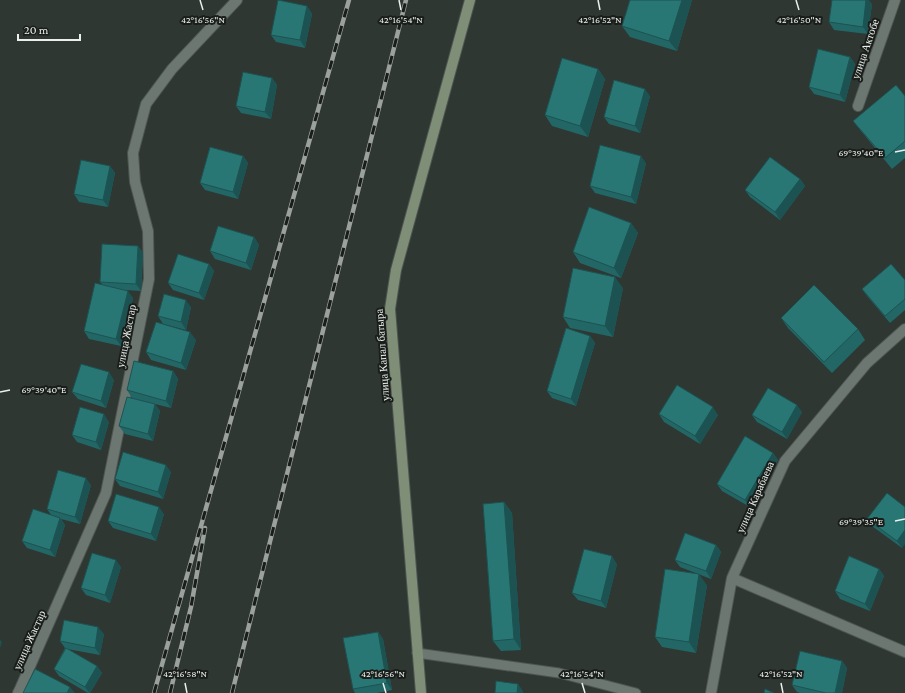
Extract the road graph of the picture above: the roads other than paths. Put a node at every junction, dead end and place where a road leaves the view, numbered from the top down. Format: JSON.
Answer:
{"nodes":[{"id":1,"x":237,"y":0,"type":"edge"},
{"id":2,"x":470,"y":0,"type":"edge"},
{"id":3,"x":895,"y":0,"type":"edge"},
{"id":4,"x":858,"y":106,"type":"dead end"},
{"id":5,"x":905,"y":329,"type":"edge"},
{"id":6,"x":732,"y":578,"type":"junction"},
{"id":7,"x":905,"y":652,"type":"edge"},
{"id":8,"x":417,"y":653,"type":"junction"},
{"id":9,"x":18,"y":693,"type":"edge"},
{"id":10,"x":421,"y":693,"type":"edge"},
{"id":11,"x":636,"y":693,"type":"edge"},
{"id":12,"x":711,"y":693,"type":"edge"}],
"edges":[{"from":1,"to":9,"type":"street","name":"улица Жастар"},
{"from":2,"to":8,"type":"main road","name":"улица Капал батыра"},
{"from":3,"to":4,"type":"street","name":"улица Актобе"},
{"from":5,"to":6,"type":"street","name":"улица Карабаева"},
{"from":6,"to":7,"type":"street"},
{"from":6,"to":12,"type":"street","name":"улица Карабаева"},
{"from":8,"to":10,"type":"main road","name":"улица Капал батыра"},
{"from":8,"to":11,"type":"lane"}]}
